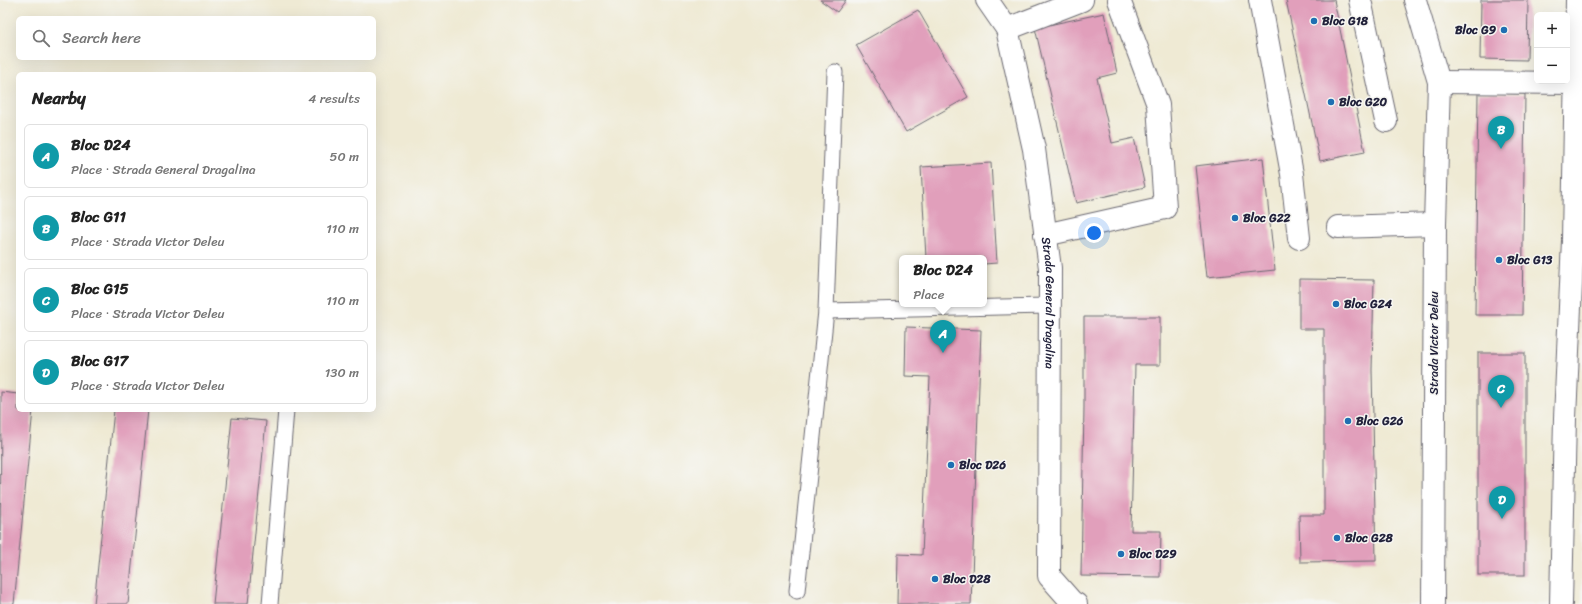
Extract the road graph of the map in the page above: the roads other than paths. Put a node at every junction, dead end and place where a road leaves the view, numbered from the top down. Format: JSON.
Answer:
{"nodes":[{"id":1,"x":987,"y":0,"type":"edge"},
{"id":2,"x":1082,"y":0,"type":"edge"},
{"id":3,"x":1119,"y":0,"type":"edge"},
{"id":4,"x":1260,"y":0,"type":"edge"},
{"id":5,"x":1360,"y":0,"type":"edge"},
{"id":6,"x":1414,"y":0,"type":"edge"},
{"id":7,"x":1577,"y":0,"type":"edge"},
{"id":8,"x":1007,"y":29,"type":"junction"},
{"id":9,"x":834,"y":72,"type":"dead end"},
{"id":10,"x":1440,"y":82,"type":"junction"},
{"id":11,"x":1576,"y":83,"type":"junction"},
{"id":12,"x":1386,"y":121,"type":"dead end"},
{"id":13,"x":1435,"y":224,"type":"junction"},
{"id":14,"x":1338,"y":227,"type":"dead end"},
{"id":15,"x":1045,"y":235,"type":"junction"},
{"id":16,"x":1298,"y":238,"type":"dead end"},
{"id":17,"x":1050,"y":306,"type":"junction"},
{"id":18,"x":826,"y":311,"type":"junction"},
{"id":19,"x":286,"y":412,"type":"edge"},
{"id":20,"x":797,"y":590,"type":"dead end"},
{"id":21,"x":270,"y":604,"type":"edge"},
{"id":22,"x":1076,"y":604,"type":"edge"},
{"id":23,"x":1432,"y":604,"type":"edge"},
{"id":24,"x":1561,"y":604,"type":"edge"}],
"edges":[{"from":1,"to":8,"type":"street","name":"Strada General Dragalina"},
{"from":2,"to":8,"type":"street"},
{"from":3,"to":15,"type":"street"},
{"from":4,"to":16,"type":"street"},
{"from":5,"to":12,"type":"street"},
{"from":6,"to":10,"type":"street","name":"Strada Victor Deleu"},
{"from":7,"to":11,"type":"street"},
{"from":8,"to":15,"type":"street","name":"Strada General Dragalina"},
{"from":9,"to":18,"type":"lane"},
{"from":10,"to":11,"type":"street"},
{"from":10,"to":13,"type":"street","name":"Strada Victor Deleu"},
{"from":11,"to":24,"type":"street"},
{"from":13,"to":14,"type":"street"},
{"from":13,"to":23,"type":"street","name":"Strada Victor Deleu"},
{"from":15,"to":17,"type":"street","name":"Strada General Dragalina"},
{"from":17,"to":18,"type":"lane"},
{"from":17,"to":22,"type":"street","name":"Strada General Dragalina"},
{"from":18,"to":20,"type":"lane"},
{"from":19,"to":21,"type":"lane"}]}
